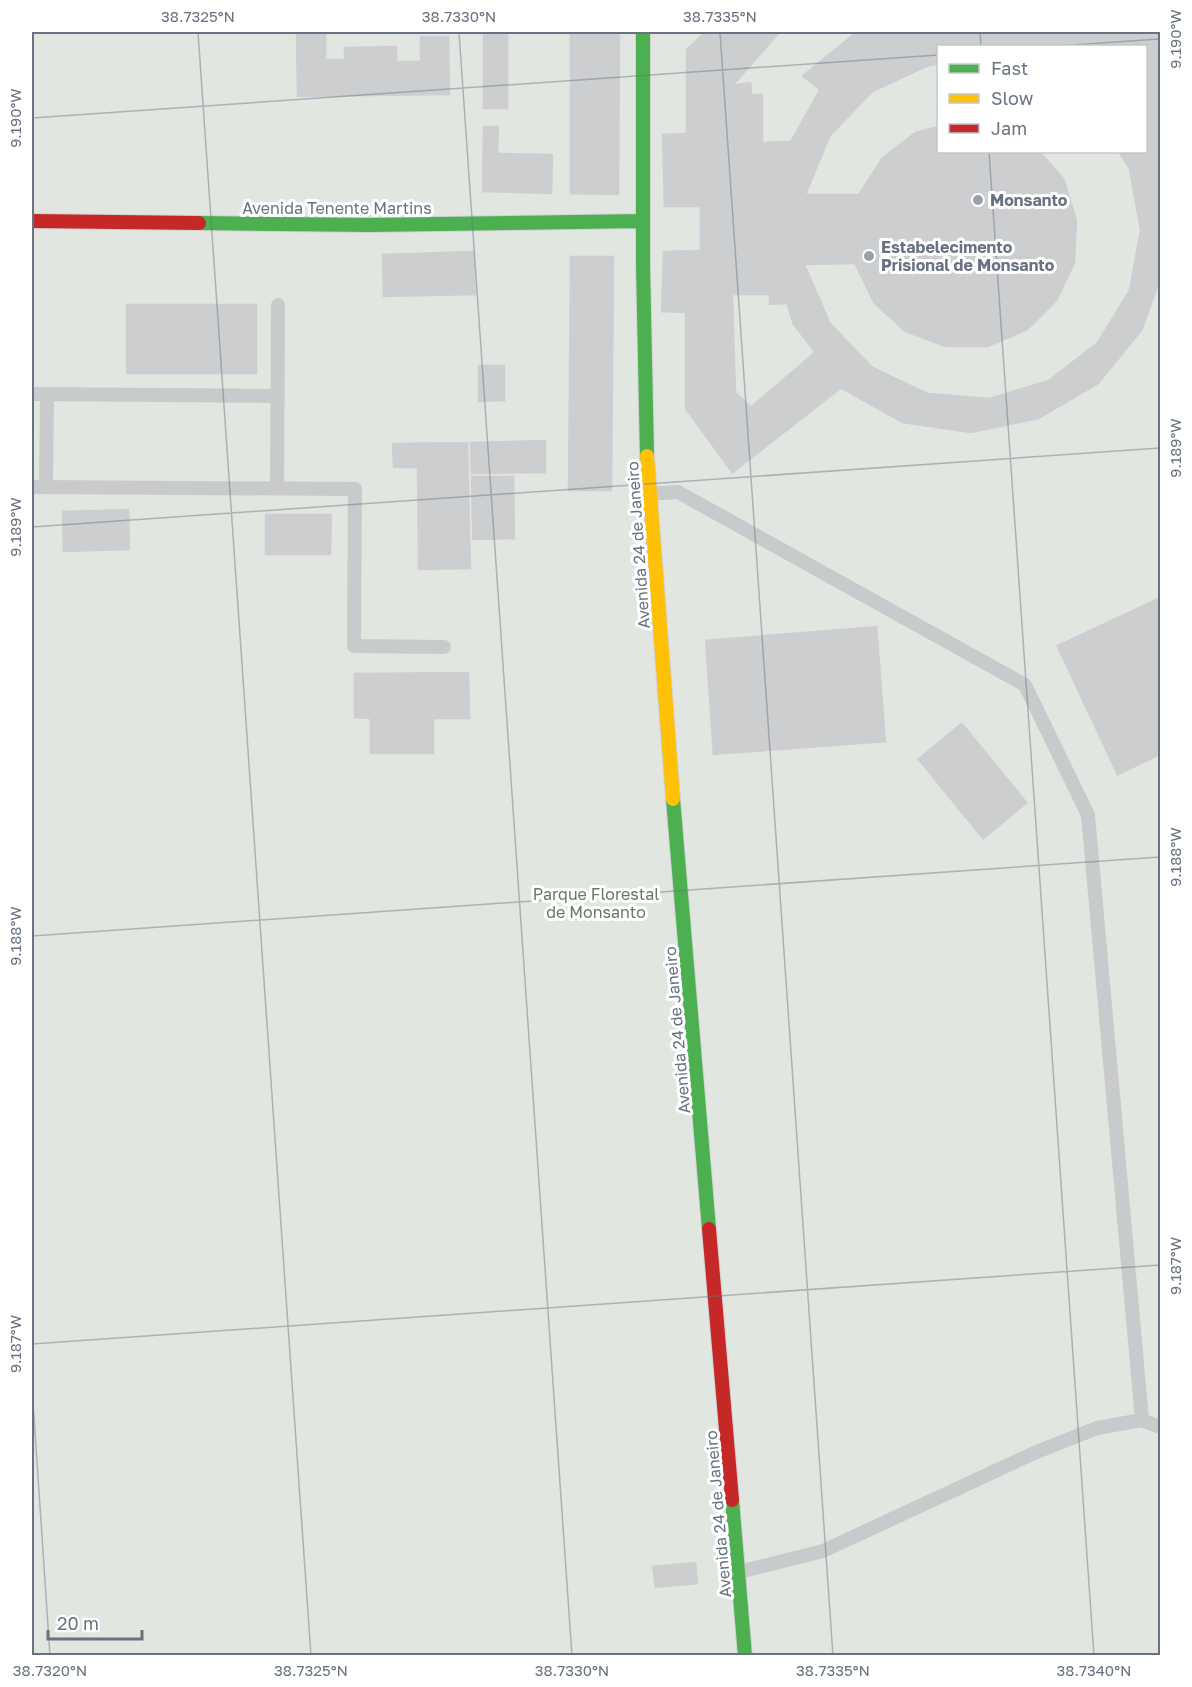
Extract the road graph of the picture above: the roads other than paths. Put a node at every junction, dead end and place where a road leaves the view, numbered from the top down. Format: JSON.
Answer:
{"nodes":[{"id":1,"x":643,"y":32,"type":"edge"},
{"id":2,"x":32,"y":221,"type":"edge"},
{"id":3,"x":643,"y":221,"type":"junction"},
{"id":4,"x":278,"y":305,"type":"dead end"},
{"id":5,"x":32,"y":394,"type":"edge"},
{"id":6,"x":47,"y":394,"type":"junction"},
{"id":7,"x":277,"y":396,"type":"junction"},
{"id":8,"x":32,"y":487,"type":"edge"},
{"id":9,"x":46,"y":488,"type":"junction"},
{"id":10,"x":277,"y":489,"type":"junction"},
{"id":11,"x":648,"y":494,"type":"junction"},
{"id":12,"x":444,"y":647,"type":"dead end"},
{"id":13,"x":1142,"y":1420,"type":"junction"},
{"id":14,"x":1161,"y":1427,"type":"edge"},
{"id":15,"x":739,"y":1572,"type":"junction"},
{"id":16,"x":746,"y":1656,"type":"edge"}],
"edges":[{"from":1,"to":3,"type":"street","name":"Avenida 24 de Janeiro"},
{"from":2,"to":3,"type":"street","name":"Avenida Tenente Martins"},
{"from":3,"to":11,"type":"street","name":"Avenida 24 de Janeiro"},
{"from":4,"to":7,"type":"lane"},
{"from":5,"to":6,"type":"lane"},
{"from":6,"to":7,"type":"lane"},
{"from":6,"to":9,"type":"lane"},
{"from":7,"to":10,"type":"lane"},
{"from":8,"to":9,"type":"lane"},
{"from":9,"to":10,"type":"lane"},
{"from":10,"to":12,"type":"lane"},
{"from":11,"to":13,"type":"lane"},
{"from":11,"to":15,"type":"street","name":"Avenida 24 de Janeiro"},
{"from":13,"to":14,"type":"lane"},
{"from":13,"to":15,"type":"lane"},
{"from":15,"to":16,"type":"street","name":"Avenida 24 de Janeiro"}]}
